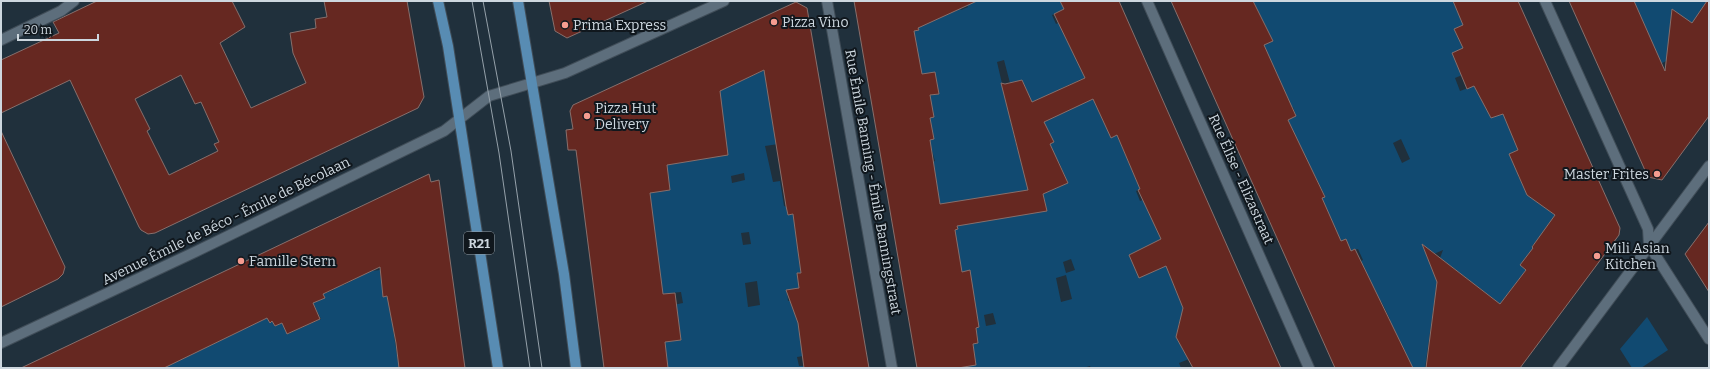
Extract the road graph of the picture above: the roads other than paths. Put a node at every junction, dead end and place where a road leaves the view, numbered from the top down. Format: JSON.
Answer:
{"nodes":[{"id":1,"x":74,"y":1,"type":"edge"},
{"id":2,"x":438,"y":1,"type":"edge"},
{"id":3,"x":518,"y":1,"type":"edge"},
{"id":4,"x":724,"y":1,"type":"edge"},
{"id":5,"x":827,"y":1,"type":"edge"},
{"id":6,"x":1147,"y":1,"type":"edge"},
{"id":7,"x":1545,"y":1,"type":"edge"},
{"id":8,"x":1,"y":40,"type":"edge"},
{"id":9,"x":532,"y":83,"type":"junction"},
{"id":10,"x":459,"y":119,"type":"junction"},
{"id":11,"x":1709,"y":166,"type":"edge"},
{"id":12,"x":1649,"y":245,"type":"junction"},
{"id":13,"x":1709,"y":340,"type":"edge"},
{"id":14,"x":1,"y":343,"type":"edge"},
{"id":15,"x":498,"y":368,"type":"edge"},
{"id":16,"x":576,"y":368,"type":"edge"},
{"id":17,"x":892,"y":368,"type":"edge"},
{"id":18,"x":1309,"y":368,"type":"edge"},
{"id":19,"x":1558,"y":368,"type":"edge"}],
"edges":[{"from":1,"to":8,"type":"street"},
{"from":2,"to":10,"type":"main road","number":"R21"},
{"from":3,"to":9,"type":"main road"},
{"from":4,"to":9,"type":"street","name":"Avenue Émile de Béco - Émile de Bécolaan"},
{"from":5,"to":17,"type":"street","name":"Rue Émile Banning - Émile Banningstraat"},
{"from":6,"to":18,"type":"street","name":"Rue Élise - Elizastraat"},
{"from":7,"to":12,"type":"street"},
{"from":9,"to":10,"type":"street","name":"Avenue Émile de Béco - Émile de Bécolaan"},
{"from":9,"to":16,"type":"main road"},
{"from":10,"to":14,"type":"street","name":"Avenue Émile de Béco - Émile de Bécolaan"},
{"from":10,"to":15,"type":"main road","number":"R21"},
{"from":11,"to":12,"type":"street"},
{"from":12,"to":13,"type":"street"},
{"from":12,"to":19,"type":"street"}]}
